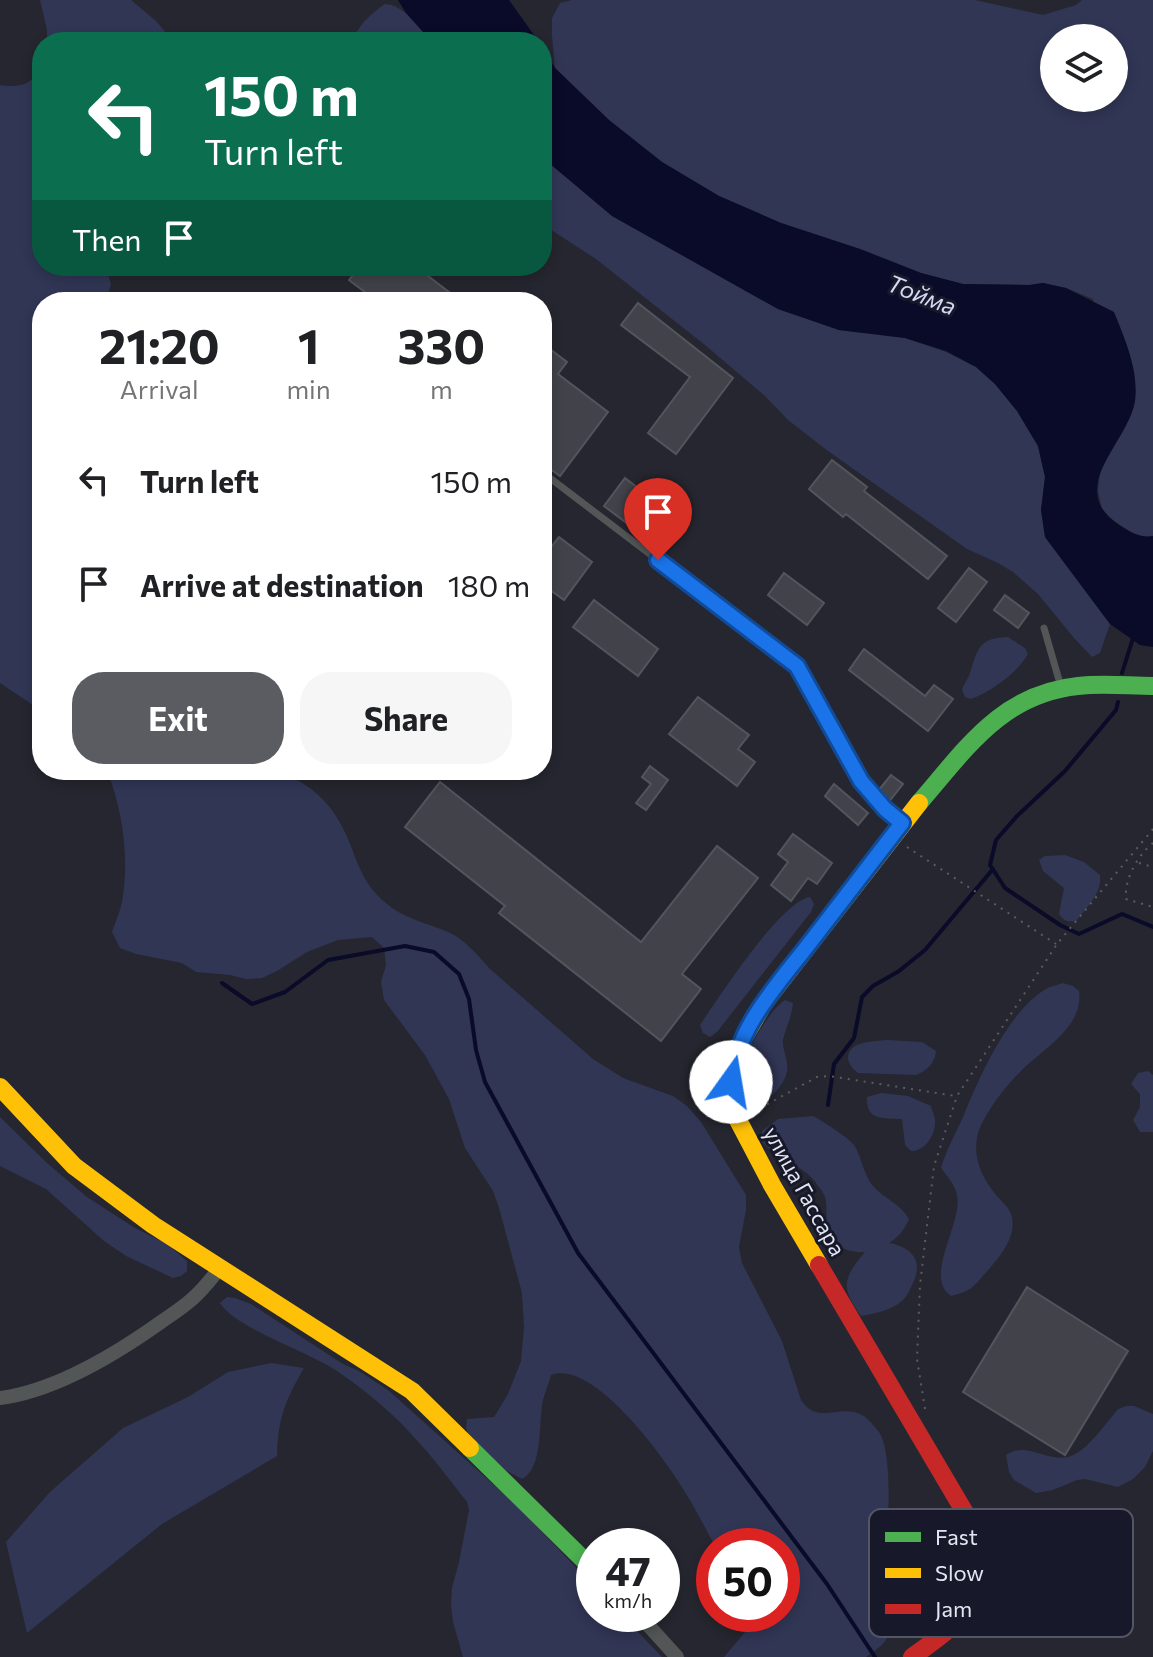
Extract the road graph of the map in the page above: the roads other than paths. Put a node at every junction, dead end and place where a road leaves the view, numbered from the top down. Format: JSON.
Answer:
{"nodes":[{"id":1,"x":552,"y":480,"type":"edge"},
{"id":2,"x":1044,"y":628,"type":"dead end"},
{"id":3,"x":1153,"y":686,"type":"edge"},
{"id":4,"x":1061,"y":688,"type":"junction"},
{"id":5,"x":896,"y":830,"type":"junction"},
{"id":6,"x":0,"y":1087,"type":"edge"},
{"id":7,"x":220,"y":1268,"type":"junction"},
{"id":8,"x":0,"y":1398,"type":"edge"},
{"id":9,"x":963,"y":1509,"type":"edge"},
{"id":10,"x":576,"y":1552,"type":"edge"},
{"id":11,"x":654,"y":1632,"type":"edge"},
{"id":12,"x":939,"y":1637,"type":"edge"},
{"id":13,"x":677,"y":1657,"type":"edge"},
{"id":14,"x":912,"y":1657,"type":"edge"}],
"edges":[{"from":1,"to":5,"type":"lane"},
{"from":2,"to":4,"type":"lane"},
{"from":3,"to":4,"type":"main road","name":"улица Гассара"},
{"from":4,"to":5,"type":"main road","name":"улица Гассара"},
{"from":5,"to":9,"type":"main road","name":"улица Гассара"},
{"from":6,"to":7,"type":"main road"},
{"from":7,"to":8,"type":"street"},
{"from":7,"to":10,"type":"main road"},
{"from":11,"to":13,"type":"street"},
{"from":12,"to":14,"type":"main road","name":"улица Гассара"}]}
